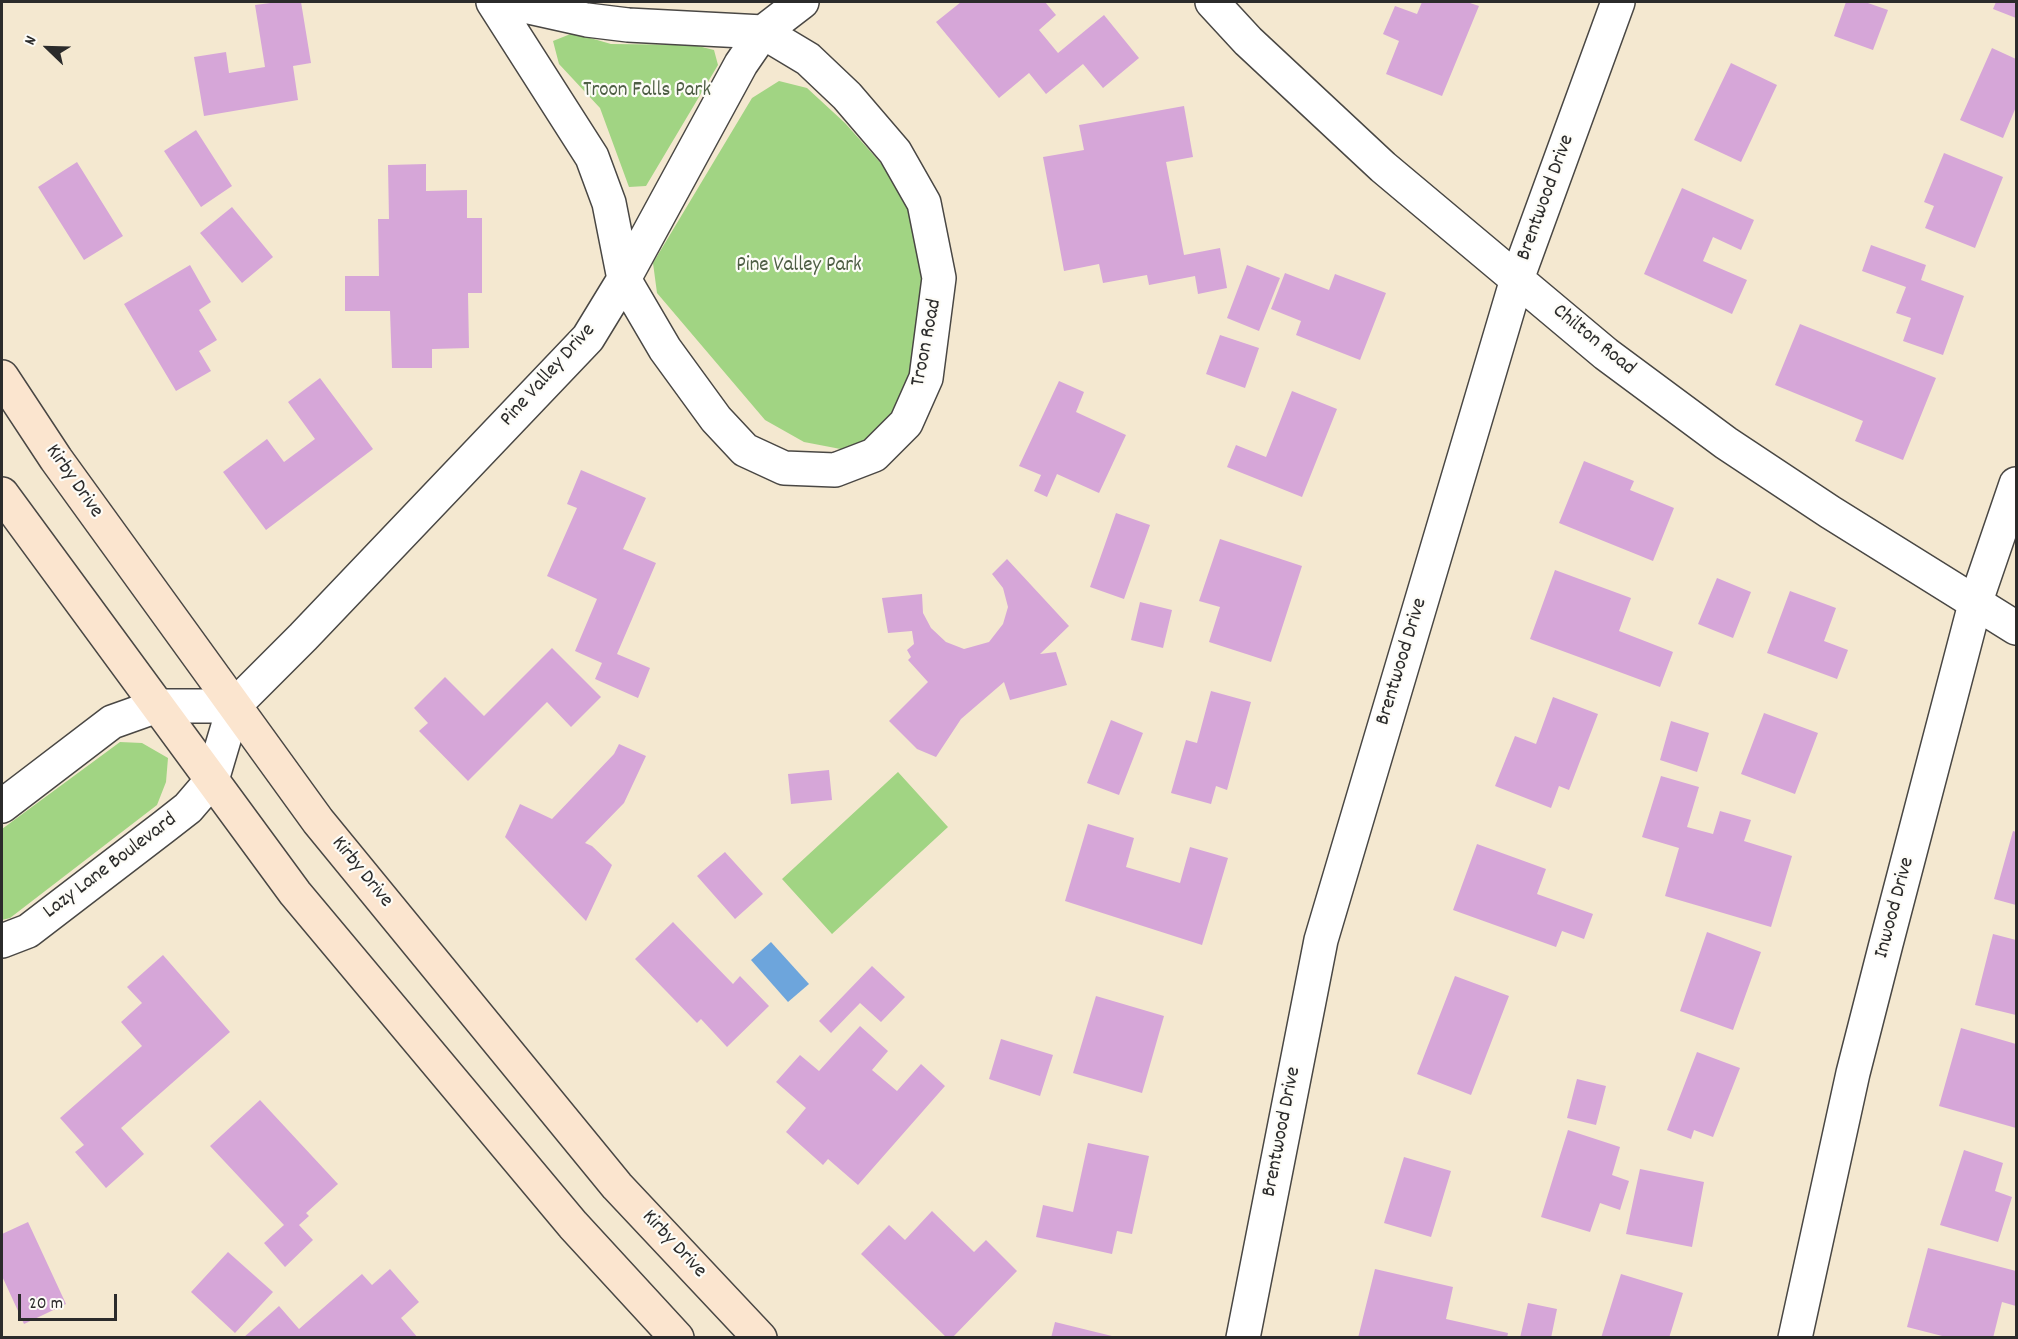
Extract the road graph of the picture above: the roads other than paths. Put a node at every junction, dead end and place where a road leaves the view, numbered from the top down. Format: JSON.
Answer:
{"nodes":[{"id":1,"x":493,"y":2,"type":"edge"},
{"id":2,"x":506,"y":2,"type":"edge"},
{"id":3,"x":802,"y":2,"type":"edge"},
{"id":4,"x":1212,"y":2,"type":"edge"},
{"id":5,"x":1618,"y":2,"type":"edge"},
{"id":6,"x":763,"y":32,"type":"junction"},
{"id":7,"x":624,"y":279,"type":"junction"},
{"id":8,"x":1517,"y":279,"type":"junction"},
{"id":9,"x":2,"y":377,"type":"edge"},
{"id":10,"x":2016,"y":484,"type":"edge"},
{"id":11,"x":2,"y":494,"type":"edge"},
{"id":12,"x":1975,"y":604,"type":"junction"},
{"id":13,"x":2016,"y":628,"type":"edge"},
{"id":14,"x":157,"y":706,"type":"junction"},
{"id":15,"x":234,"y":706,"type":"junction"},
{"id":16,"x":212,"y":780,"type":"junction"},
{"id":17,"x":2,"y":806,"type":"edge"},
{"id":18,"x":2,"y":941,"type":"edge"},
{"id":19,"x":677,"y":1338,"type":"edge"},
{"id":20,"x":760,"y":1338,"type":"edge"},
{"id":21,"x":1243,"y":1338,"type":"edge"},
{"id":22,"x":1795,"y":1338,"type":"edge"}],
"edges":[{"from":1,"to":7,"type":"street","name":"Troon Road"},
{"from":2,"to":6,"type":"street","name":"Troon Road"},
{"from":3,"to":6,"type":"street","name":"Pine Valley Drive"},
{"from":4,"to":8,"type":"street","name":"Chilton Road"},
{"from":5,"to":8,"type":"street","name":"Brentwood Drive"},
{"from":6,"to":7,"type":"street","name":"Pine Valley Drive"},
{"from":6,"to":7,"type":"street","name":"Troon Road"},
{"from":7,"to":15,"type":"street","name":"Pine Valley Drive"},
{"from":8,"to":12,"type":"street","name":"Chilton Road"},
{"from":8,"to":21,"type":"street","name":"Brentwood Drive"},
{"from":9,"to":15,"type":"main road","name":"Kirby Drive"},
{"from":10,"to":12,"type":"street","name":"Inwood Drive"},
{"from":11,"to":14,"type":"main road"},
{"from":12,"to":13,"type":"street","name":"Chilton Road"},
{"from":12,"to":22,"type":"street","name":"Inwood Drive"},
{"from":14,"to":15,"type":"street"},
{"from":14,"to":16,"type":"main road"},
{"from":14,"to":17,"type":"street"},
{"from":15,"to":16,"type":"street"},
{"from":15,"to":20,"type":"main road","name":"Kirby Drive"},
{"from":16,"to":18,"type":"street","name":"Lazy Lane Boulevard"},
{"from":16,"to":19,"type":"main road"}]}
